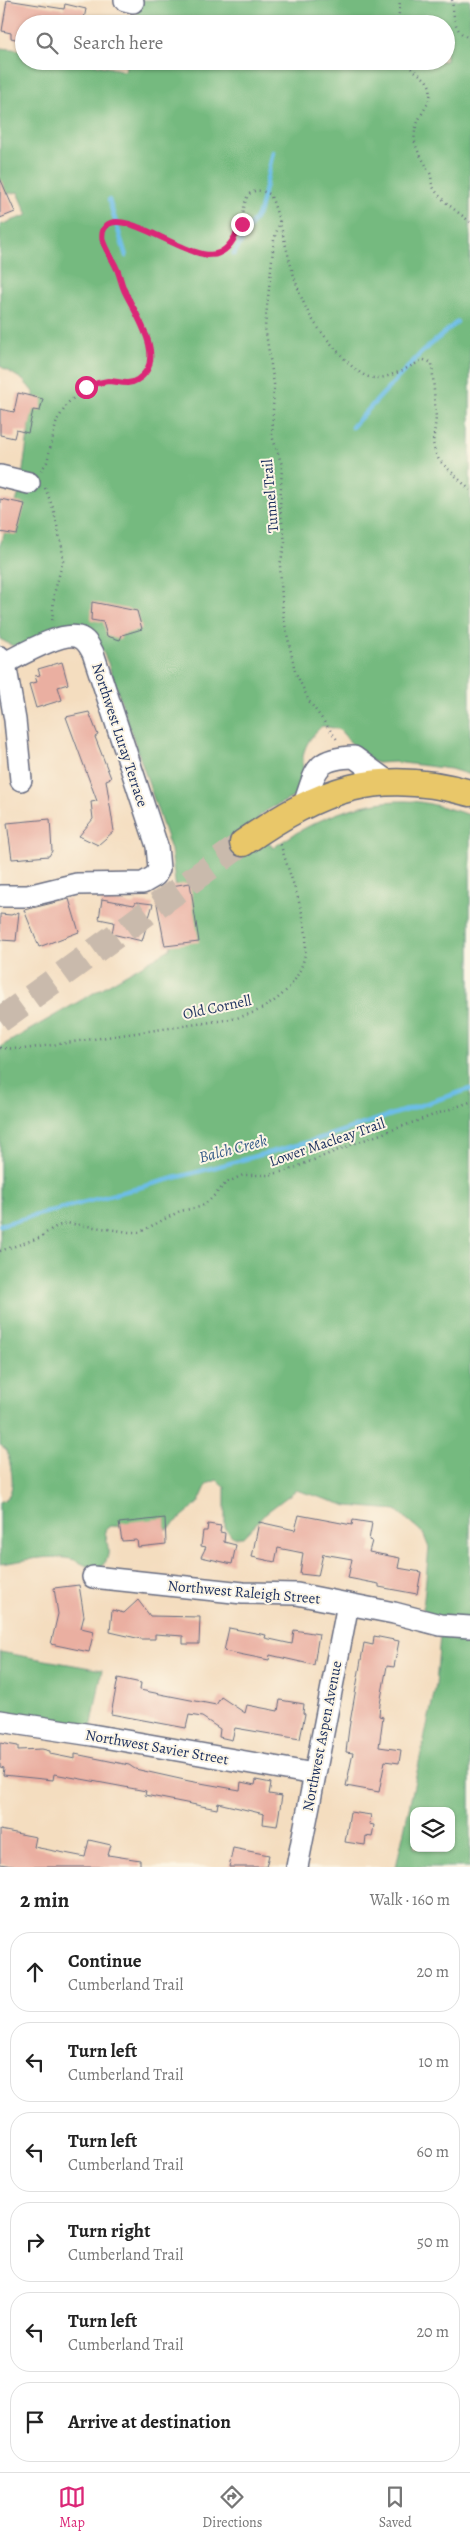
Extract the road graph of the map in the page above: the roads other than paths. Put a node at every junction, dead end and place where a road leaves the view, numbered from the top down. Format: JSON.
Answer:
{"nodes":[{"id":1,"x":0,"y":476,"type":"edge"},
{"id":2,"x":29,"y":483,"type":"road end"},
{"id":3,"x":2,"y":660,"type":"edge"},
{"id":4,"x":21,"y":780,"type":"dead end"},
{"id":5,"x":387,"y":781,"type":"junction"},
{"id":6,"x":470,"y":793,"type":"edge"},
{"id":7,"x":304,"y":804,"type":"junction"},
{"id":8,"x":244,"y":843,"type":"tunnel mouth"},
{"id":9,"x":0,"y":896,"type":"edge"},
{"id":10,"x":93,"y":1577,"type":"dead end"},
{"id":11,"x":348,"y":1604,"type":"junction"},
{"id":12,"x":470,"y":1627,"type":"edge"},
{"id":13,"x":0,"y":1721,"type":"edge"},
{"id":14,"x":314,"y":1774,"type":"junction"},
{"id":15,"x":297,"y":1867,"type":"edge"}],
"edges":[{"from":1,"to":2,"type":"street"},
{"from":3,"to":4,"type":"street","name":"Northwest Luray Terrace"},
{"from":3,"to":9,"type":"street","name":"Northwest Luray Terrace"},
{"from":5,"to":6,"type":"main road"},
{"from":5,"to":7,"type":"main road"},
{"from":5,"to":7,"type":"street"},
{"from":7,"to":8,"type":"main road"},
{"from":10,"to":11,"type":"street","name":"Northwest Raleigh Street"},
{"from":11,"to":12,"type":"street","name":"Northwest Raleigh Street"},
{"from":11,"to":14,"type":"street","name":"Northwest Aspen Avenue"},
{"from":13,"to":14,"type":"street","name":"Northwest Savier Street"},
{"from":14,"to":15,"type":"street","name":"Northwest Aspen Avenue"}]}
